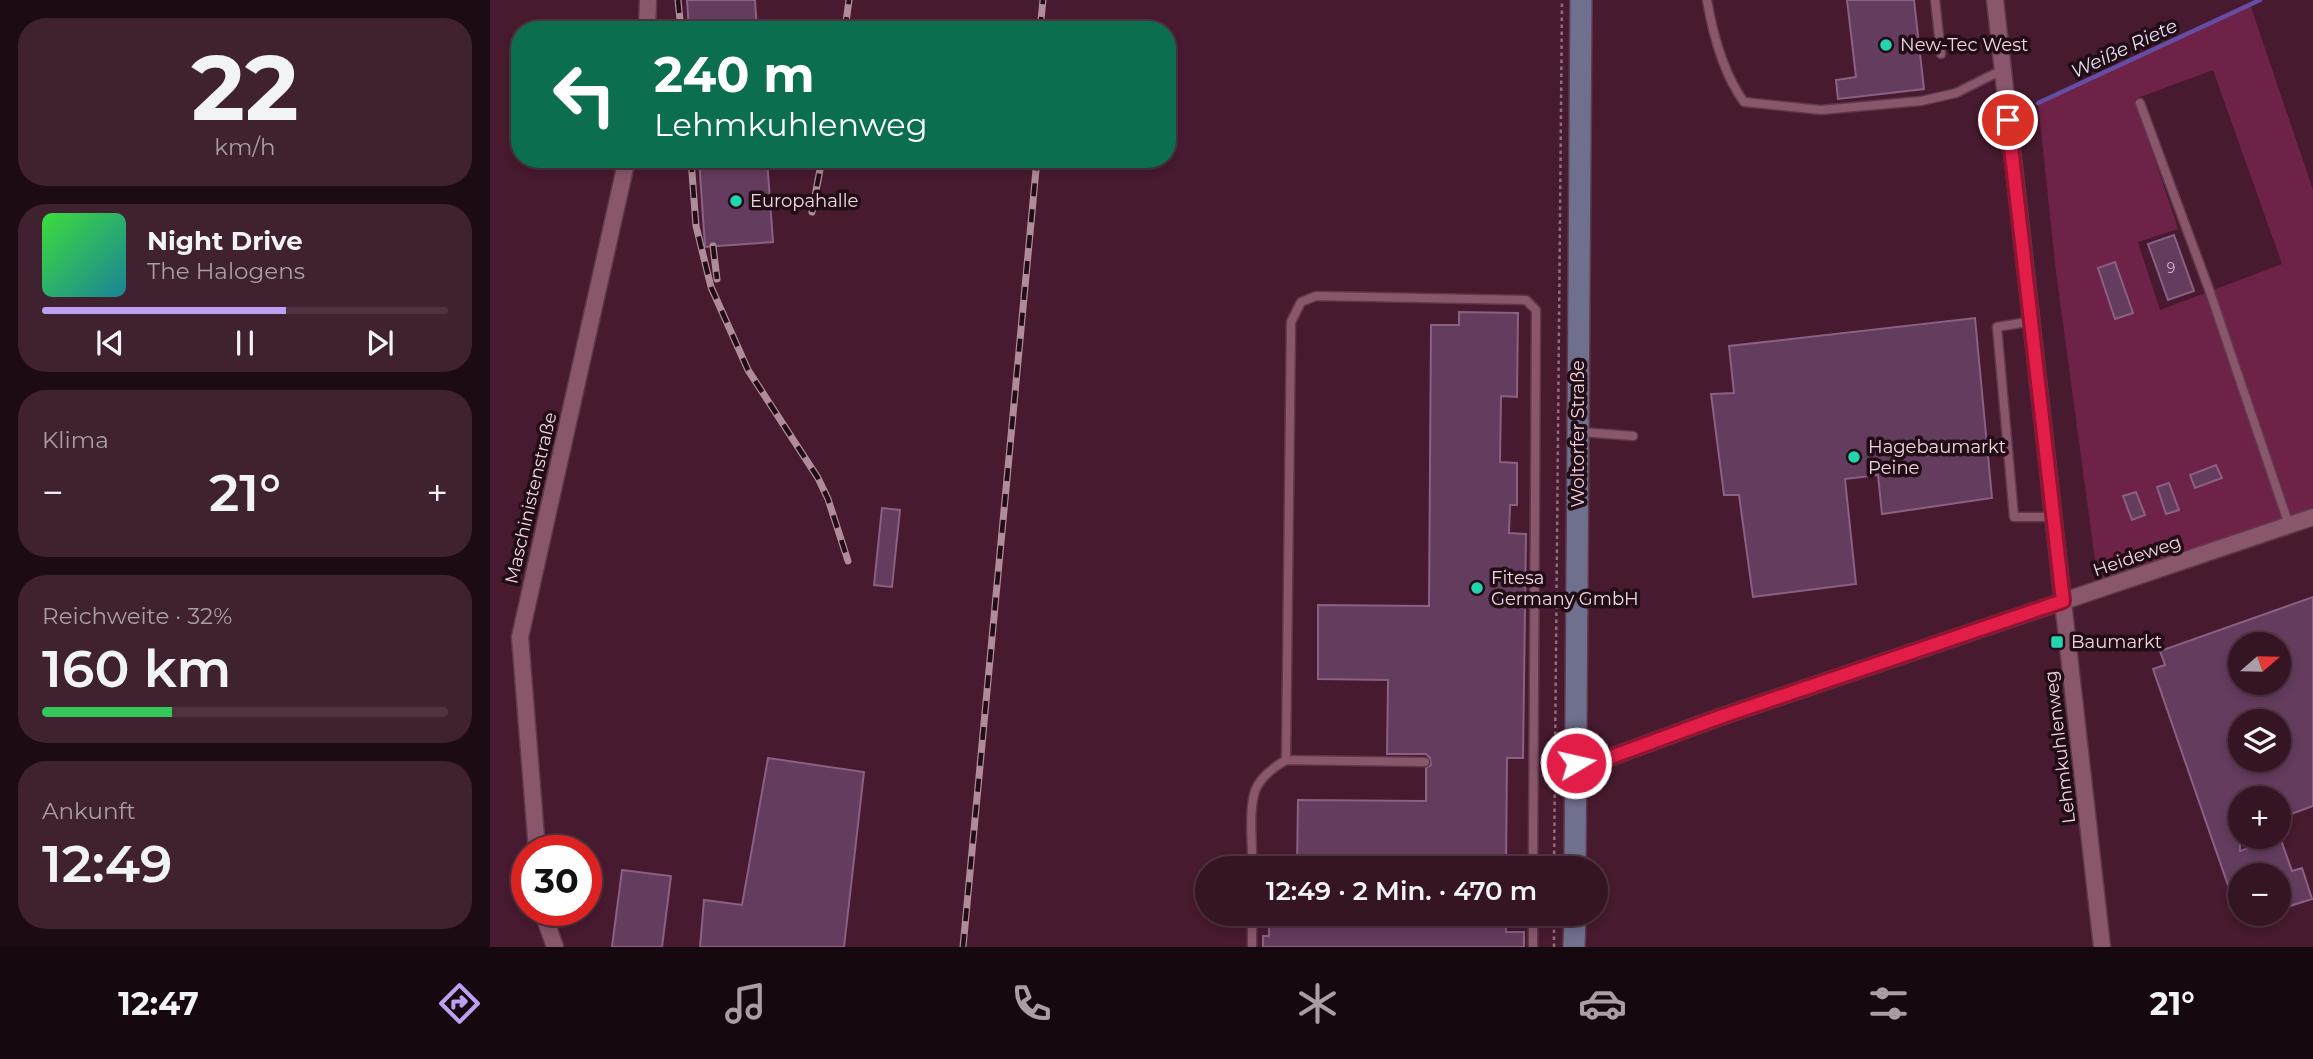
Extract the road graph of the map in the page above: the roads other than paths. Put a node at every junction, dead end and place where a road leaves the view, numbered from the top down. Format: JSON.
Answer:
{"nodes":[{"id":1,"x":648,"y":0,"type":"edge"},
{"id":2,"x":1581,"y":0,"type":"edge"},
{"id":3,"x":1707,"y":0,"type":"edge"},
{"id":4,"x":1935,"y":0,"type":"edge"},
{"id":5,"x":1995,"y":0,"type":"edge"},
{"id":6,"x":647,"y":21,"type":"edge"},
{"id":7,"x":1941,"y":54,"type":"dead end"},
{"id":8,"x":2002,"y":69,"type":"junction"},
{"id":9,"x":2140,"y":103,"type":"dead end"},
{"id":10,"x":625,"y":168,"type":"edge"},
{"id":11,"x":2033,"y":321,"type":"junction"},
{"id":12,"x":1578,"y":432,"type":"junction"},
{"id":13,"x":1633,"y":436,"type":"dead end"},
{"id":14,"x":2053,"y":517,"type":"junction"},
{"id":15,"x":2313,"y":517,"type":"edge"},
{"id":16,"x":2290,"y":525,"type":"junction"},
{"id":17,"x":2063,"y":601,"type":"junction"},
{"id":18,"x":1286,"y":760,"type":"junction"},
{"id":19,"x":1424,"y":762,"type":"dead end"},
{"id":20,"x":1576,"y":763,"type":"junction"},
{"id":21,"x":536,"y":835,"type":"edge"},
{"id":22,"x":1252,"y":856,"type":"edge"},
{"id":23,"x":1533,"y":856,"type":"edge"},
{"id":24,"x":1575,"y":856,"type":"edge"},
{"id":25,"x":548,"y":926,"type":"edge"},
{"id":26,"x":1252,"y":926,"type":"edge"},
{"id":27,"x":1533,"y":926,"type":"edge"},
{"id":28,"x":1574,"y":926,"type":"edge"},
{"id":29,"x":555,"y":947,"type":"edge"},
{"id":30,"x":1252,"y":947,"type":"edge"},
{"id":31,"x":1533,"y":947,"type":"edge"},
{"id":32,"x":1574,"y":947,"type":"edge"},
{"id":33,"x":2102,"y":947,"type":"edge"}],
"edges":[{"from":1,"to":6,"type":"street"},
{"from":2,"to":12,"type":"main road","name":"Woltorfer Straße"},
{"from":3,"to":8,"type":"lane"},
{"from":4,"to":7,"type":"lane"},
{"from":5,"to":8,"type":"street","name":"Lehmkuhlenweg"},
{"from":8,"to":11,"type":"street","name":"Lehmkuhlenweg"},
{"from":9,"to":16,"type":"lane"},
{"from":10,"to":21,"type":"street","name":"Maschinistenstraße"},
{"from":11,"to":14,"type":"street","name":"Lehmkuhlenweg"},
{"from":11,"to":14,"type":"lane"},
{"from":12,"to":13,"type":"lane"},
{"from":12,"to":20,"type":"main road","name":"Woltorfer Straße"},
{"from":14,"to":17,"type":"street","name":"Lehmkuhlenweg"},
{"from":15,"to":16,"type":"street","name":"Heideweg"},
{"from":16,"to":17,"type":"street","name":"Heideweg"},
{"from":17,"to":20,"type":"street","name":"Heideweg"},
{"from":17,"to":33,"type":"street","name":"Lehmkuhlenweg"},
{"from":18,"to":19,"type":"lane"},
{"from":18,"to":22,"type":"lane"},
{"from":18,"to":23,"type":"lane"},
{"from":20,"to":24,"type":"main road","name":"Woltorfer Straße"},
{"from":25,"to":29,"type":"street"},
{"from":26,"to":30,"type":"lane"},
{"from":27,"to":31,"type":"lane"},
{"from":28,"to":32,"type":"main road"}]}
